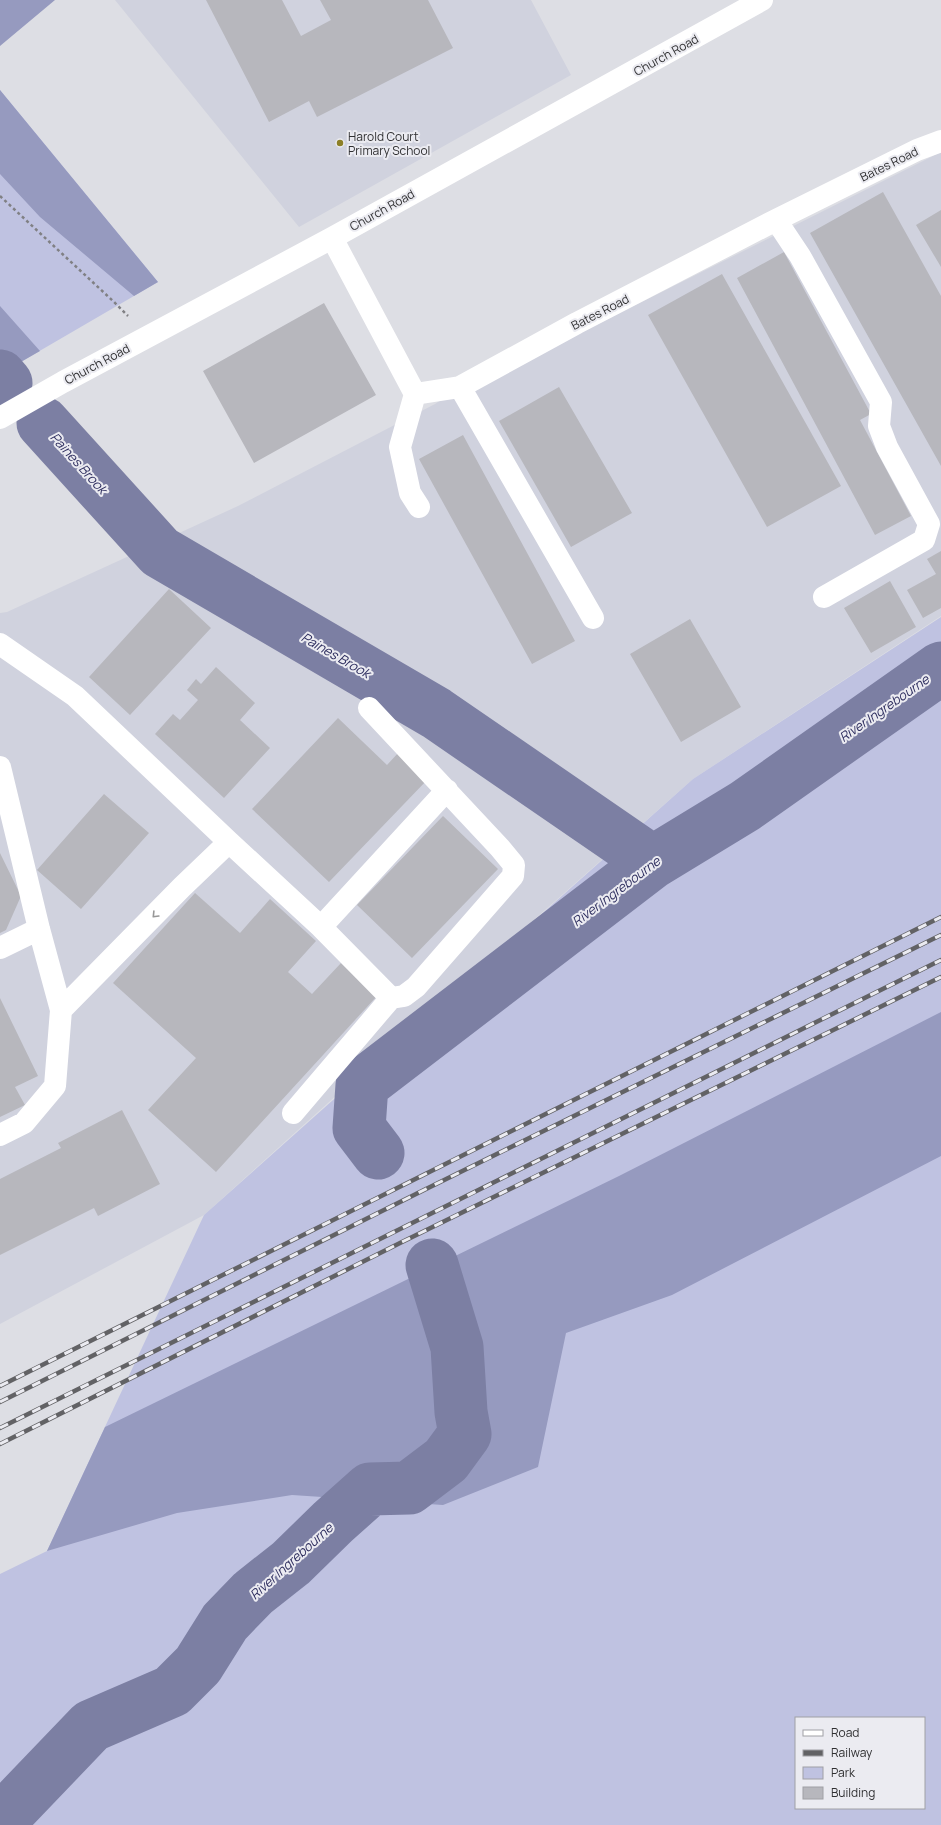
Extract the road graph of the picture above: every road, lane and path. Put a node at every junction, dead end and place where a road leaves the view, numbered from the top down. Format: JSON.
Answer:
{"nodes":[{"id":1,"x":762,"y":0,"type":"edge"},
{"id":2,"x":941,"y":141,"type":"edge"},
{"id":3,"x":0,"y":196,"type":"edge"},
{"id":4,"x":776,"y":220,"type":"junction"},
{"id":5,"x":332,"y":238,"type":"junction"},
{"id":6,"x":148,"y":336,"type":"junction"},
{"id":7,"x":460,"y":387,"type":"junction"},
{"id":8,"x":415,"y":394,"type":"junction"},
{"id":9,"x":6,"y":415,"type":"edge"},
{"id":10,"x":420,"y":507,"type":"dead end"},
{"id":11,"x":824,"y":596,"type":"dead end"},
{"id":12,"x":593,"y":618,"type":"dead end"},
{"id":13,"x":0,"y":644,"type":"edge"},
{"id":14,"x":369,"y":708,"type":"dead end"},
{"id":15,"x":0,"y":767,"type":"edge"},
{"id":16,"x":446,"y":790,"type":"junction"},
{"id":17,"x":229,"y":842,"type":"junction"},
{"id":18,"x":321,"y":927,"type":"junction"},
{"id":19,"x":38,"y":929,"type":"junction"},
{"id":20,"x":0,"y":948,"type":"edge"},
{"id":21,"x":391,"y":998,"type":"junction"},
{"id":22,"x":61,"y":1010,"type":"junction"},
{"id":23,"x":293,"y":1113,"type":"dead end"},
{"id":24,"x":0,"y":1135,"type":"edge"}],
"edges":[{"from":1,"to":5,"type":"street","name":"Church Road"},
{"from":2,"to":4,"type":"street","name":"Bates Road"},
{"from":3,"to":6,"type":"path"},
{"from":4,"to":7,"type":"street","name":"Bates Road"},
{"from":4,"to":11,"type":"street"},
{"from":5,"to":6,"type":"street","name":"Church Road"},
{"from":5,"to":8,"type":"street"},
{"from":6,"to":9,"type":"street","name":"Church Road"},
{"from":7,"to":8,"type":"street","name":"Bates Road"},
{"from":7,"to":12,"type":"street"},
{"from":8,"to":10,"type":"street"},
{"from":13,"to":17,"type":"street"},
{"from":14,"to":16,"type":"street"},
{"from":15,"to":19,"type":"street"},
{"from":16,"to":18,"type":"street"},
{"from":16,"to":21,"type":"street"},
{"from":17,"to":18,"type":"street"},
{"from":17,"to":22,"type":"street","one_way":true},
{"from":18,"to":21,"type":"street"},
{"from":19,"to":20,"type":"street"},
{"from":19,"to":22,"type":"street"},
{"from":21,"to":23,"type":"street"},
{"from":22,"to":24,"type":"street"}]}
